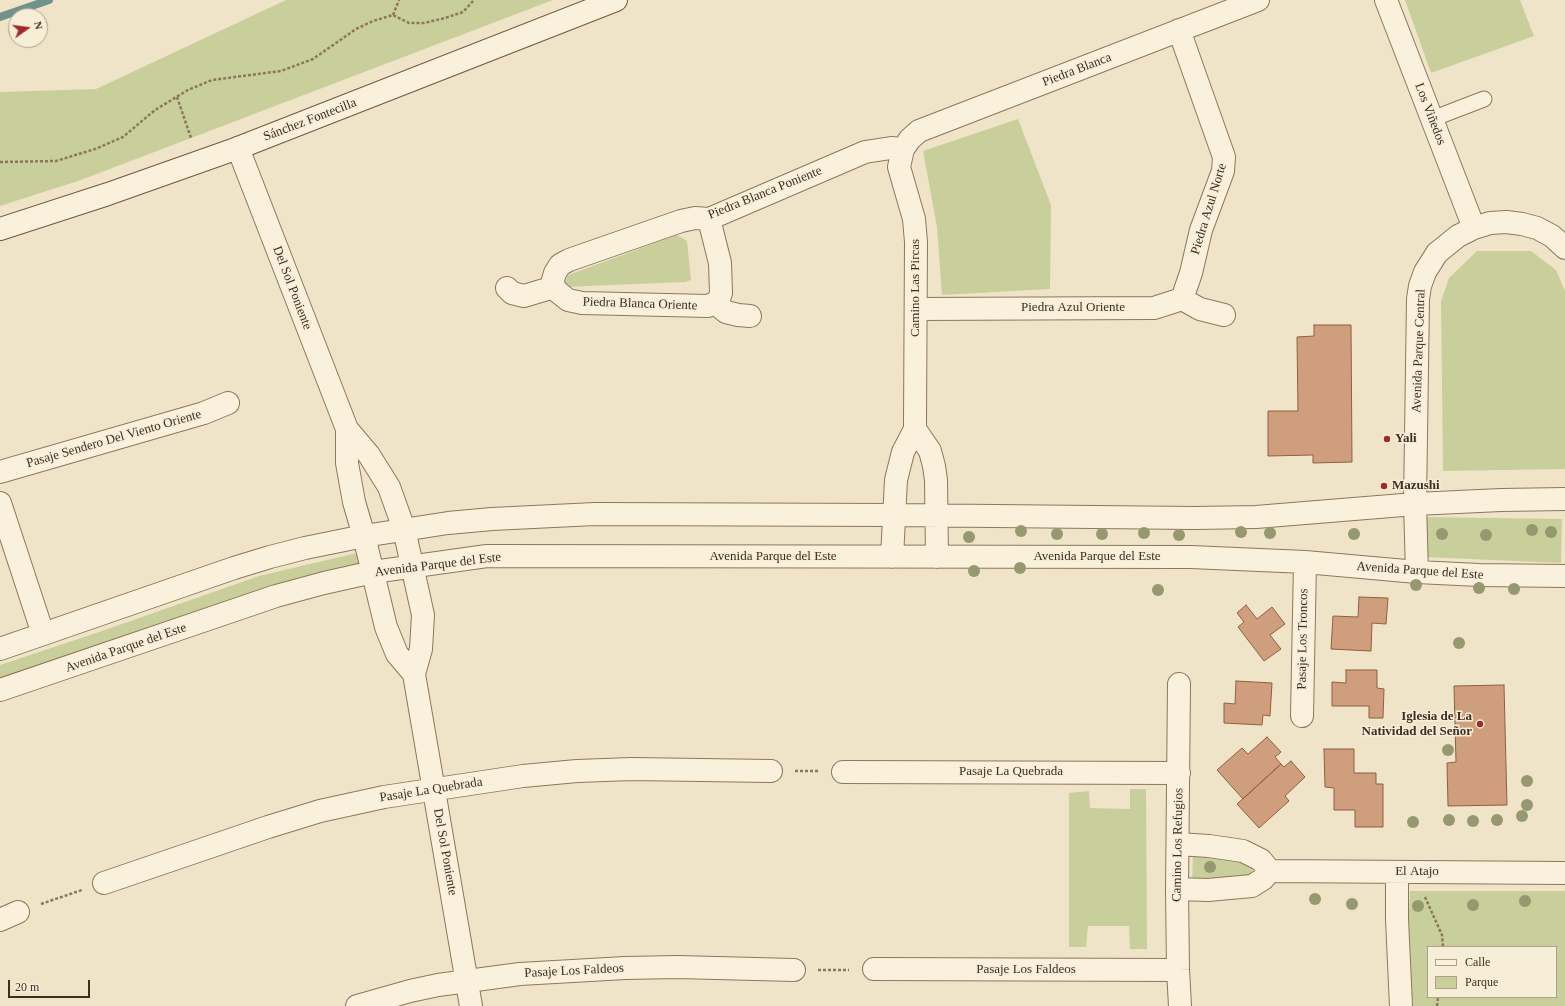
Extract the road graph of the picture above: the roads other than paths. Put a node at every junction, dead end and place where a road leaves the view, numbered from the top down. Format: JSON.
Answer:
{"nodes":[{"id":1,"x":616,"y":0,"type":"edge"},
{"id":2,"x":1258,"y":0,"type":"edge"},
{"id":3,"x":1386,"y":0,"type":"edge"},
{"id":4,"x":1179,"y":30,"type":"junction"},
{"id":5,"x":1484,"y":99,"type":"dead end"},
{"id":6,"x":1432,"y":119,"type":"junction"},
{"id":7,"x":238,"y":148,"type":"junction"},
{"id":8,"x":903,"y":149,"type":"junction"},
{"id":9,"x":709,"y":219,"type":"junction"},
{"id":10,"x":1474,"y":228,"type":"junction"},
{"id":11,"x":0,"y":229,"type":"edge"},
{"id":12,"x":1565,"y":248,"type":"edge"},
{"id":13,"x":554,"y":287,"type":"junction"},
{"id":14,"x":507,"y":288,"type":"dead end"},
{"id":15,"x":1182,"y":299,"type":"junction"},
{"id":16,"x":715,"y":303,"type":"junction"},
{"id":17,"x":916,"y":309,"type":"junction"},
{"id":18,"x":1224,"y":315,"type":"dead end"},
{"id":19,"x":750,"y":316,"type":"dead end"},
{"id":20,"x":228,"y":403,"type":"dead end"},
{"id":21,"x":347,"y":429,"type":"junction"},
{"id":22,"x":915,"y":429,"type":"junction"},
{"id":23,"x":0,"y":472,"type":"edge"},
{"id":24,"x":1565,"y":499,"type":"edge"},
{"id":25,"x":0,"y":502,"type":"edge"},
{"id":26,"x":1415,"y":504,"type":"junction"},
{"id":27,"x":894,"y":515,"type":"junction"},
{"id":28,"x":936,"y":515,"type":"junction"},
{"id":29,"x":404,"y":529,"type":"junction"},
{"id":30,"x":364,"y":536,"type":"junction"},
{"id":31,"x":892,"y":557,"type":"junction"},
{"id":32,"x":936,"y":557,"type":"junction"},
{"id":33,"x":1305,"y":562,"type":"junction"},
{"id":34,"x":413,"y":566,"type":"junction"},
{"id":35,"x":373,"y":572,"type":"junction"},
{"id":36,"x":1416,"y":572,"type":"junction"},
{"id":37,"x":1565,"y":576,"type":"edge"},
{"id":38,"x":43,"y":634,"type":"junction"},
{"id":39,"x":0,"y":649,"type":"edge"},
{"id":40,"x":414,"y":674,"type":"junction"},
{"id":41,"x":1179,"y":684,"type":"dead end"},
{"id":42,"x":0,"y":690,"type":"edge"},
{"id":43,"x":1302,"y":716,"type":"dead end"},
{"id":44,"x":770,"y":771,"type":"road end"},
{"id":45,"x":843,"y":772,"type":"road end"},
{"id":46,"x":1179,"y":773,"type":"junction"},
{"id":47,"x":434,"y":789,"type":"junction"},
{"id":48,"x":1178,"y":844,"type":"junction"},
{"id":49,"x":1270,"y":871,"type":"junction"},
{"id":50,"x":1397,"y":872,"type":"junction"},
{"id":51,"x":1565,"y":873,"type":"edge"},
{"id":52,"x":104,"y":883,"type":"road end"},
{"id":53,"x":1177,"y":890,"type":"junction"},
{"id":54,"x":794,"y":970,"type":"road end"},
{"id":55,"x":874,"y":970,"type":"road end"},
{"id":56,"x":1178,"y":970,"type":"junction"},
{"id":57,"x":467,"y":981,"type":"junction"},
{"id":58,"x":356,"y":1006,"type":"edge"},
{"id":59,"x":471,"y":1006,"type":"edge"},
{"id":60,"x":1180,"y":1006,"type":"edge"},
{"id":61,"x":1401,"y":1006,"type":"edge"}],
"edges":[{"from":1,"to":7,"type":"street","name":"Sánchez Fontecilla"},
{"from":2,"to":4,"type":"street","name":"Piedra Blanca"},
{"from":3,"to":6,"type":"street","name":"Los Viñedos"},
{"from":4,"to":8,"type":"street","name":"Piedra Blanca"},
{"from":4,"to":15,"type":"street","name":"Piedra Azul Norte"},
{"from":5,"to":6,"type":"lane"},
{"from":6,"to":10,"type":"street","name":"Los Viñedos"},
{"from":7,"to":11,"type":"street","name":"Sánchez Fontecilla"},
{"from":7,"to":21,"type":"street","name":"Del Sol Poniente"},
{"from":8,"to":9,"type":"street","name":"Piedra Blanca Poniente"},
{"from":8,"to":17,"type":"street","name":"Camino Las Pircas"},
{"from":9,"to":13,"type":"street","name":"Piedra Blanca Poniente"},
{"from":9,"to":16,"type":"street"},
{"from":10,"to":12,"type":"street","name":"Avenida Parque Central"},
{"from":10,"to":26,"type":"street","name":"Avenida Parque Central"},
{"from":13,"to":14,"type":"street"},
{"from":13,"to":16,"type":"street","name":"Piedra Blanca Oriente"},
{"from":15,"to":17,"type":"street","name":"Piedra Azul Oriente"},
{"from":15,"to":18,"type":"street"},
{"from":16,"to":19,"type":"street","name":"Piedra Blanca Oriente"},
{"from":17,"to":22,"type":"street","name":"Camino Las Pircas"},
{"from":20,"to":23,"type":"street","name":"Pasaje Sendero Del Viento Oriente"},
{"from":21,"to":29,"type":"street","name":"Del Sol Poniente"},
{"from":21,"to":30,"type":"street","name":"Del Sol Poniente"},
{"from":22,"to":27,"type":"street","name":"Camino Las Pircas"},
{"from":22,"to":28,"type":"street"},
{"from":24,"to":26,"type":"street"},
{"from":25,"to":38,"type":"street"},
{"from":26,"to":28,"type":"street"},
{"from":26,"to":36,"type":"street","name":"Avenida Parque Central"},
{"from":27,"to":28,"type":"street"},
{"from":27,"to":29,"type":"street"},
{"from":27,"to":31,"type":"street","name":"Camino Las Pircas"},
{"from":28,"to":32,"type":"street"},
{"from":29,"to":30,"type":"street"},
{"from":29,"to":34,"type":"street","name":"Del Sol Poniente"},
{"from":30,"to":35,"type":"street","name":"Del Sol Poniente"},
{"from":30,"to":38,"type":"street"},
{"from":31,"to":32,"type":"street","name":"Avenida Parque del Este"},
{"from":31,"to":34,"type":"street","name":"Avenida Parque del Este"},
{"from":32,"to":33,"type":"street","name":"Avenida Parque del Este"},
{"from":33,"to":36,"type":"street","name":"Avenida Parque del Este"},
{"from":33,"to":43,"type":"street","name":"Pasaje Los Troncos"},
{"from":34,"to":35,"type":"street","name":"Avenida Parque del Este"},
{"from":34,"to":40,"type":"street","name":"Del Sol Poniente"},
{"from":35,"to":40,"type":"street","name":"Del Sol Poniente"},
{"from":35,"to":42,"type":"street","name":"Avenida Parque del Este"},
{"from":36,"to":37,"type":"street","name":"Avenida Parque del Este"},
{"from":38,"to":39,"type":"street"},
{"from":40,"to":47,"type":"street","name":"Del Sol Poniente"},
{"from":41,"to":46,"type":"street","name":"Camino Los Refugios"},
{"from":44,"to":47,"type":"street","name":"Pasaje La Quebrada"},
{"from":45,"to":46,"type":"street","name":"Pasaje La Quebrada"},
{"from":46,"to":48,"type":"street","name":"Camino Los Refugios"},
{"from":47,"to":52,"type":"street","name":"Pasaje La Quebrada"},
{"from":47,"to":57,"type":"street","name":"Del Sol Poniente"},
{"from":48,"to":49,"type":"street"},
{"from":48,"to":53,"type":"street","name":"Camino Los Refugios"},
{"from":49,"to":50,"type":"street","name":"El Atajo"},
{"from":49,"to":53,"type":"street"},
{"from":50,"to":51,"type":"street","name":"El Atajo"},
{"from":50,"to":61,"type":"street"},
{"from":53,"to":56,"type":"street","name":"Camino Los Refugios"},
{"from":54,"to":57,"type":"street","name":"Pasaje Los Faldeos"},
{"from":55,"to":56,"type":"street","name":"Pasaje Los Faldeos"},
{"from":56,"to":60,"type":"street","name":"Camino Los Refugios"},
{"from":57,"to":58,"type":"street","name":"Pasaje Los Faldeos"},
{"from":57,"to":59,"type":"street","name":"Del Sol Poniente"}]}
